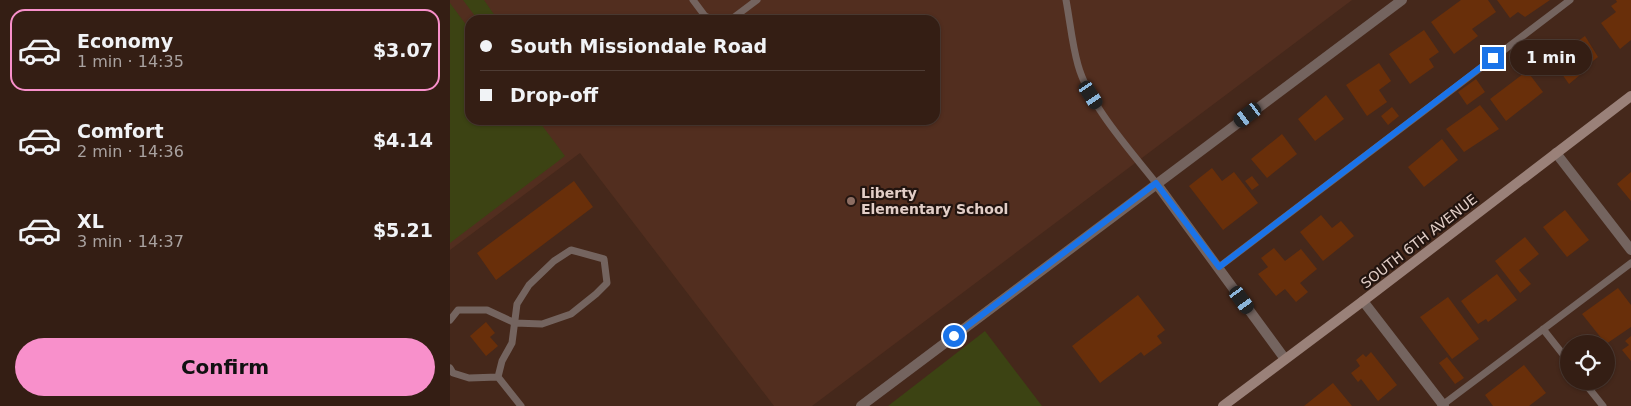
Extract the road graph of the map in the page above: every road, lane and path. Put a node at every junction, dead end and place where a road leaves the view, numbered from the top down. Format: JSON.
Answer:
{"nodes":[{"id":1,"x":693,"y":0,"type":"edge"},
{"id":2,"x":757,"y":0,"type":"edge"},
{"id":3,"x":1066,"y":0,"type":"edge"},
{"id":4,"x":1402,"y":0,"type":"edge"},
{"id":5,"x":1570,"y":0,"type":"edge"},
{"id":6,"x":704,"y":15,"type":"edge"},
{"id":7,"x":737,"y":15,"type":"edge"},
{"id":8,"x":1631,"y":96,"type":"edge"},
{"id":9,"x":1556,"y":153,"type":"junction"},
{"id":10,"x":1156,"y":183,"type":"junction"},
{"id":11,"x":1631,"y":250,"type":"edge"},
{"id":12,"x":1631,"y":262,"type":"edge"},
{"id":13,"x":1219,"y":267,"type":"junction"},
{"id":14,"x":1363,"y":301,"type":"junction"},
{"id":15,"x":450,"y":320,"type":"edge"},
{"id":16,"x":515,"y":323,"type":"junction"},
{"id":17,"x":1543,"y":329,"type":"junction"},
{"id":18,"x":1560,"y":351,"type":"edge"},
{"id":19,"x":1285,"y":358,"type":"junction"},
{"id":20,"x":450,"y":368,"type":"edge"},
{"id":21,"x":498,"y":377,"type":"junction"},
{"id":22,"x":1590,"y":390,"type":"edge"},
{"id":23,"x":522,"y":406,"type":"edge"},
{"id":24,"x":861,"y":406,"type":"edge"},
{"id":25,"x":1223,"y":406,"type":"edge"},
{"id":26,"x":1442,"y":406,"type":"edge"},
{"id":27,"x":1602,"y":406,"type":"edge"}],
"edges":[{"from":1,"to":6,"type":"lane"},
{"from":2,"to":7,"type":"lane"},
{"from":3,"to":10,"type":"lane"},
{"from":4,"to":10,"type":"street"},
{"from":5,"to":13,"type":"lane"},
{"from":8,"to":9,"type":"street","name":"SOUTH 6TH AVENUE"},
{"from":9,"to":11,"type":"street"},
{"from":9,"to":14,"type":"street","name":"SOUTH 6TH AVENUE"},
{"from":10,"to":13,"type":"street"},
{"from":10,"to":24,"type":"street"},
{"from":12,"to":17,"type":"lane"},
{"from":13,"to":19,"type":"street"},
{"from":14,"to":19,"type":"street","name":"SOUTH 6TH AVENUE"},
{"from":14,"to":26,"type":"street"},
{"from":15,"to":16,"type":"lane"},
{"from":16,"to":16,"type":"lane"},
{"from":16,"to":21,"type":"lane"},
{"from":17,"to":18,"type":"lane"},
{"from":17,"to":26,"type":"lane"},
{"from":19,"to":25,"type":"street","name":"SOUTH 6TH AVENUE"},
{"from":20,"to":21,"type":"lane"},
{"from":21,"to":23,"type":"lane"},
{"from":22,"to":27,"type":"lane"}]}
